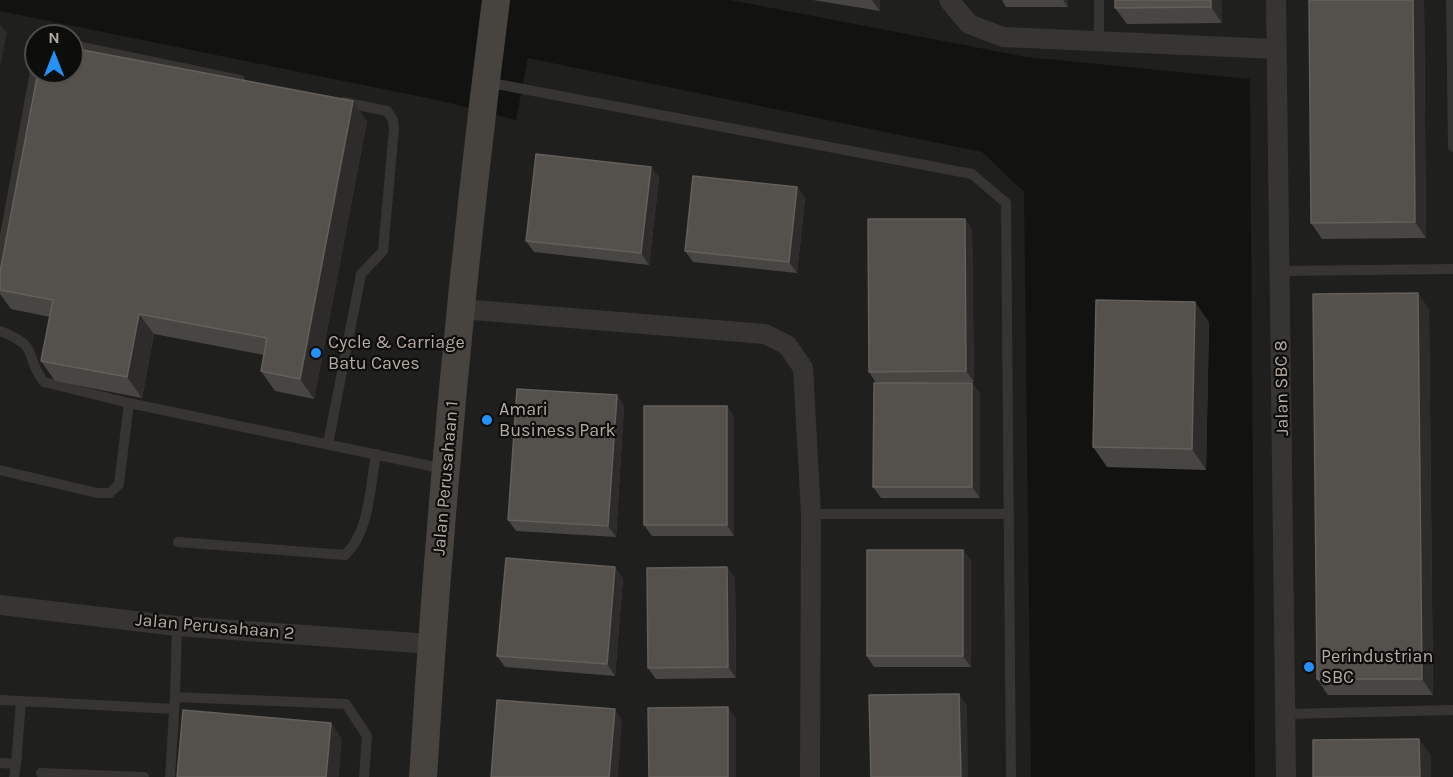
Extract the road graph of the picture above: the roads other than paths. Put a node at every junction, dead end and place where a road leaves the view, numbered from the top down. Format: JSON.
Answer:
{"nodes":[{"id":1,"x":496,"y":0,"type":"edge"},
{"id":2,"x":949,"y":0,"type":"edge"},
{"id":3,"x":1099,"y":0,"type":"edge"},
{"id":4,"x":1276,"y":0,"type":"edge"},
{"id":5,"x":1451,"y":0,"type":"edge"},
{"id":6,"x":1099,"y":41,"type":"junction"},
{"id":7,"x":84,"y":48,"type":"edge"},
{"id":8,"x":1276,"y":49,"type":"junction"},
{"id":9,"x":247,"y":82,"type":"edge"},
{"id":10,"x":486,"y":82,"type":"junction"},
{"id":11,"x":33,"y":84,"type":"edge"},
{"id":12,"x":329,"y":99,"type":"edge"},
{"id":13,"x":1453,"y":147,"type":"edge"},
{"id":14,"x":0,"y":263,"type":"edge"},
{"id":15,"x":1453,"y":269,"type":"edge"},
{"id":16,"x":1280,"y":271,"type":"junction"},
{"id":17,"x":461,"y":309,"type":"junction"},
{"id":18,"x":0,"y":331,"type":"edge"},
{"id":19,"x":129,"y":403,"type":"junction"},
{"id":20,"x":328,"y":444,"type":"junction"},
{"id":21,"x":376,"y":454,"type":"junction"},
{"id":22,"x":0,"y":470,"type":"edge"},
{"id":23,"x":447,"y":470,"type":"junction"},
{"id":24,"x":811,"y":514,"type":"junction"},
{"id":25,"x":1009,"y":514,"type":"junction"},
{"id":26,"x":178,"y":542,"type":"dead end"},
{"id":27,"x":0,"y":605,"type":"edge"},
{"id":28,"x":177,"y":626,"type":"junction"},
{"id":29,"x":431,"y":644,"type":"junction"},
{"id":30,"x":175,"y":697,"type":"junction"},
{"id":31,"x":0,"y":700,"type":"edge"},
{"id":32,"x":21,"y":701,"type":"junction"},
{"id":33,"x":174,"y":709,"type":"junction"},
{"id":34,"x":1453,"y":710,"type":"edge"},
{"id":35,"x":1287,"y":714,"type":"junction"},
{"id":36,"x":0,"y":763,"type":"edge"},
{"id":37,"x":16,"y":764,"type":"junction"},
{"id":38,"x":41,"y":773,"type":"dead end"},
{"id":39,"x":14,"y":777,"type":"edge"},
{"id":40,"x":144,"y":777,"type":"edge"},
{"id":41,"x":170,"y":777,"type":"edge"},
{"id":42,"x":364,"y":777,"type":"edge"},
{"id":43,"x":423,"y":777,"type":"edge"},
{"id":44,"x":810,"y":777,"type":"edge"},
{"id":45,"x":1011,"y":777,"type":"edge"},
{"id":46,"x":1286,"y":777,"type":"edge"}],
"edges":[{"from":1,"to":10,"type":"street","name":"Jalan Perusahaan 1"},
{"from":2,"to":6,"type":"street"},
{"from":3,"to":6,"type":"lane"},
{"from":4,"to":8,"type":"street","name":"Jalan SBC 8"},
{"from":5,"to":13,"type":"lane"},
{"from":6,"to":8,"type":"street"},
{"from":7,"to":9,"type":"lane"},
{"from":8,"to":16,"type":"street","name":"Jalan SBC 8"},
{"from":10,"to":17,"type":"street","name":"Jalan Perusahaan 1"},
{"from":10,"to":25,"type":"lane"},
{"from":11,"to":14,"type":"lane"},
{"from":12,"to":20,"type":"lane"},
{"from":15,"to":16,"type":"lane"},
{"from":16,"to":35,"type":"street","name":"Jalan SBC 8"},
{"from":17,"to":23,"type":"street","name":"Jalan Perusahaan 1"},
{"from":17,"to":24,"type":"street"},
{"from":18,"to":19,"type":"lane"},
{"from":19,"to":20,"type":"lane"},
{"from":19,"to":22,"type":"lane"},
{"from":20,"to":21,"type":"lane"},
{"from":21,"to":23,"type":"lane"},
{"from":21,"to":26,"type":"lane"},
{"from":23,"to":29,"type":"street","name":"Jalan Perusahaan 1"},
{"from":24,"to":25,"type":"lane"},
{"from":24,"to":44,"type":"street"},
{"from":25,"to":45,"type":"lane"},
{"from":27,"to":28,"type":"street","name":"Jalan Perusahaan 2"},
{"from":28,"to":29,"type":"street","name":"Jalan Perusahaan 2"},
{"from":28,"to":30,"type":"lane"},
{"from":29,"to":43,"type":"street","name":"Jalan Perusahaan 1"},
{"from":30,"to":33,"type":"lane"},
{"from":30,"to":42,"type":"lane"},
{"from":31,"to":32,"type":"lane"},
{"from":32,"to":33,"type":"lane"},
{"from":32,"to":37,"type":"lane"},
{"from":33,"to":41,"type":"lane"},
{"from":34,"to":35,"type":"lane"},
{"from":35,"to":46,"type":"street","name":"Jalan SBC 8"},
{"from":36,"to":37,"type":"lane"},
{"from":37,"to":39,"type":"lane"},
{"from":38,"to":40,"type":"lane"}]}
